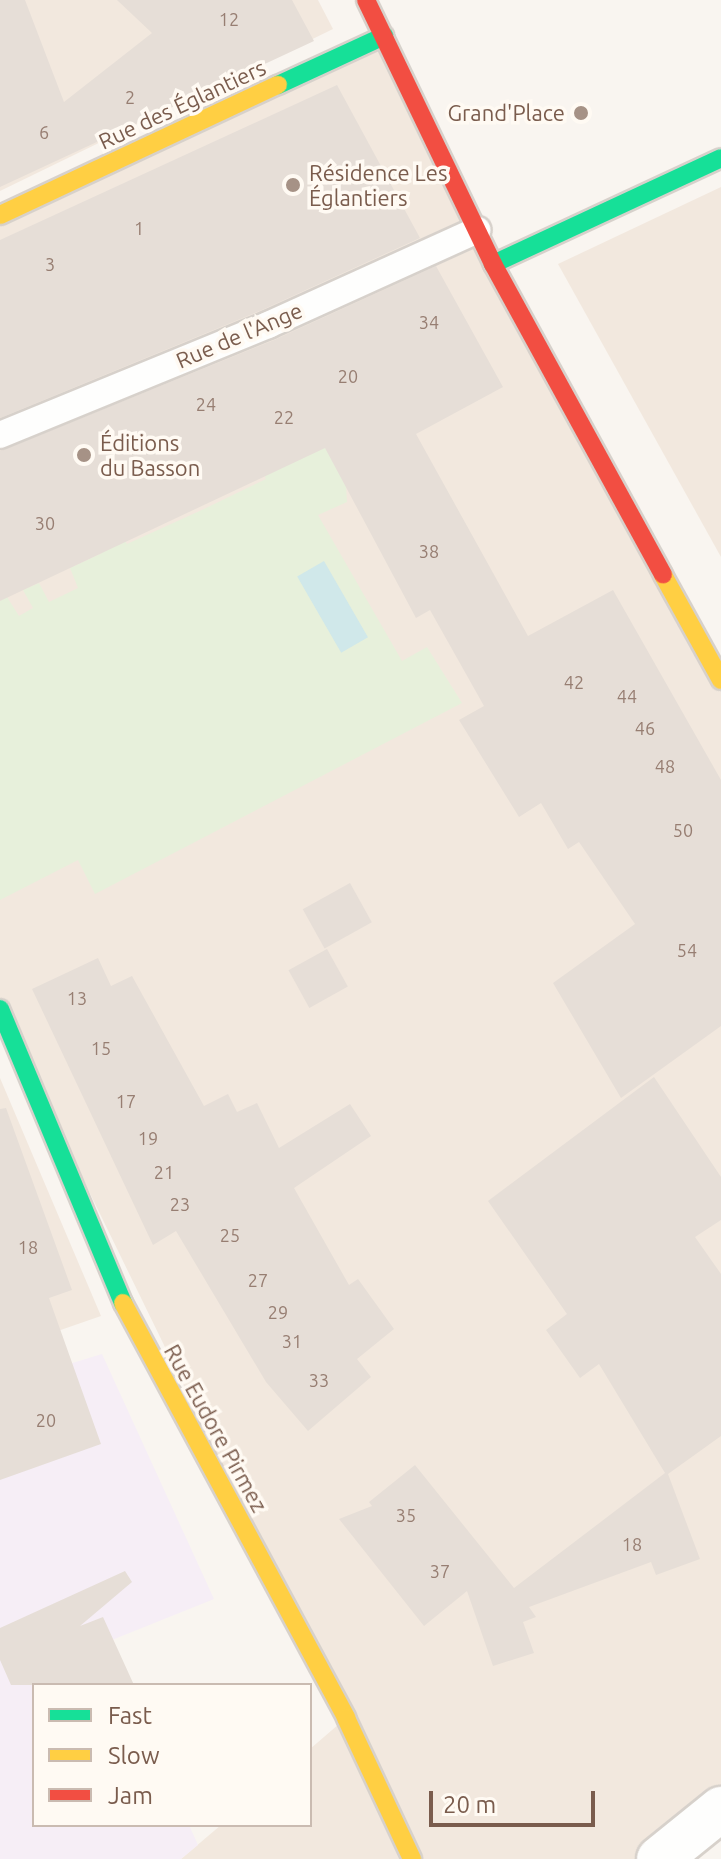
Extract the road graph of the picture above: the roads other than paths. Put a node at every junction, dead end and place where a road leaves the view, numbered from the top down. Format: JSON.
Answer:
{"nodes":[{"id":1,"x":366,"y":0,"type":"edge"},
{"id":2,"x":384,"y":36,"type":"junction"},
{"id":3,"x":721,"y":158,"type":"edge"},
{"id":4,"x":0,"y":215,"type":"edge"},
{"id":5,"x":477,"y":230,"type":"junction"},
{"id":6,"x":493,"y":264,"type":"junction"},
{"id":7,"x":0,"y":435,"type":"edge"},
{"id":8,"x":721,"y":680,"type":"edge"},
{"id":9,"x":0,"y":1009,"type":"edge"},
{"id":10,"x":721,"y":1809,"type":"edge"},
{"id":11,"x":412,"y":1859,"type":"edge"},
{"id":12,"x":659,"y":1859,"type":"edge"}],
"edges":[{"from":1,"to":2,"type":"street"},
{"from":2,"to":4,"type":"street","name":"Rue des Églantiers"},
{"from":2,"to":5,"type":"street"},
{"from":3,"to":6,"type":"street"},
{"from":5,"to":6,"type":"street"},
{"from":5,"to":7,"type":"lane","name":"Rue de l'Ange"},
{"from":6,"to":8,"type":"street"},
{"from":9,"to":11,"type":"street","name":"Rue Eudore Pirmez"},
{"from":10,"to":12,"type":"street"}]}
